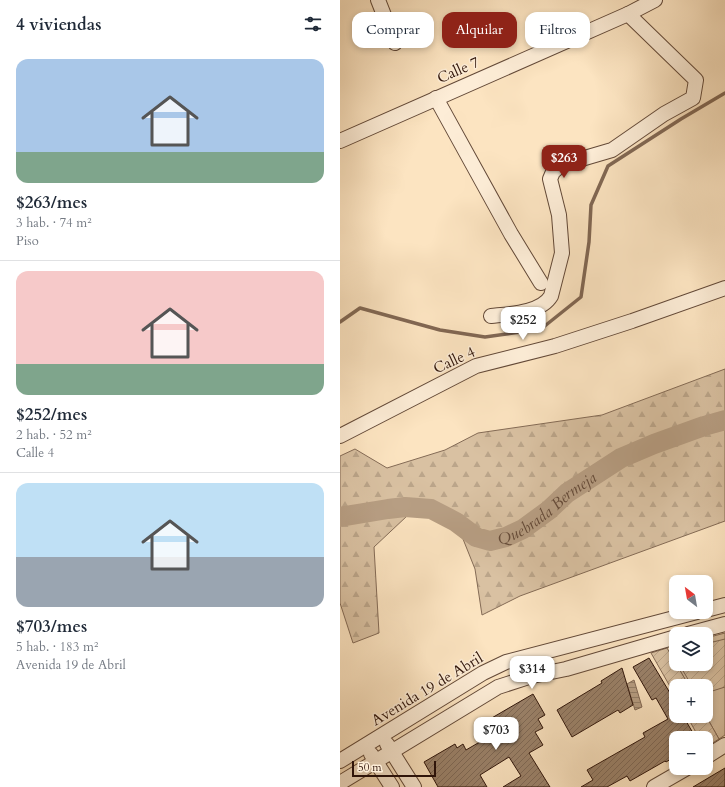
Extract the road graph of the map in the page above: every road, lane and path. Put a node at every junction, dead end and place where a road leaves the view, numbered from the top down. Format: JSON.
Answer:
{"nodes":[{"id":1,"x":378,"y":0,"type":"edge"},
{"id":2,"x":655,"y":0,"type":"edge"},
{"id":3,"x":383,"y":12,"type":"edge"},
{"id":4,"x":628,"y":14,"type":"junction"},
{"id":5,"x":436,"y":98,"type":"junction"},
{"id":6,"x":340,"y":141,"type":"edge"},
{"id":7,"x":541,"y":283,"type":"dead end"},
{"id":8,"x":725,"y":288,"type":"edge"},
{"id":9,"x":491,"y":316,"type":"dead end"},
{"id":10,"x":340,"y":436,"type":"edge"},
{"id":11,"x":725,"y":605,"type":"edge"},
{"id":12,"x":713,"y":608,"type":"edge"},
{"id":13,"x":670,"y":619,"type":"edge"},
{"id":14,"x":725,"y":624,"type":"edge"},
{"id":15,"x":713,"y":627,"type":"edge"},
{"id":16,"x":669,"y":639,"type":"edge"},
{"id":17,"x":382,"y":735,"type":"junction"},
{"id":18,"x":366,"y":745,"type":"junction"},
{"id":19,"x":725,"y":745,"type":"edge"},
{"id":20,"x":392,"y":752,"type":"junction"},
{"id":21,"x":713,"y":753,"type":"edge"},
{"id":22,"x":340,"y":761,"type":"edge"},
{"id":23,"x":376,"y":762,"type":"junction"},
{"id":24,"x":675,"y":775,"type":"edge"},
{"id":25,"x":340,"y":783,"type":"edge"},
{"id":26,"x":392,"y":787,"type":"edge"},
{"id":27,"x":414,"y":787,"type":"edge"},
{"id":28,"x":654,"y":787,"type":"edge"}],
"edges":[{"from":1,"to":3,"type":"street"},
{"from":2,"to":4,"type":"street","name":"Calle 7"},
{"from":4,"to":5,"type":"street","name":"Calle 7"},
{"from":4,"to":9,"type":"street"},
{"from":5,"to":6,"type":"street","name":"Calle 7"},
{"from":5,"to":7,"type":"street"},
{"from":8,"to":10,"type":"street","name":"Calle 4"},
{"from":11,"to":12,"type":"street"},
{"from":13,"to":17,"type":"street","name":"Avenida 19 de Abril"},
{"from":14,"to":15,"type":"street"},
{"from":16,"to":20,"type":"street"},
{"from":17,"to":18,"type":"street","name":"Avenida 19 de Abril"},
{"from":17,"to":20,"type":"street"},
{"from":18,"to":22,"type":"street","name":"Avenida 19 de Abril"},
{"from":18,"to":23,"type":"street"},
{"from":19,"to":21,"type":"street"},
{"from":20,"to":23,"type":"street"},
{"from":20,"to":27,"type":"street"},
{"from":23,"to":25,"type":"street"},
{"from":23,"to":26,"type":"street"},
{"from":24,"to":28,"type":"street"}]}
